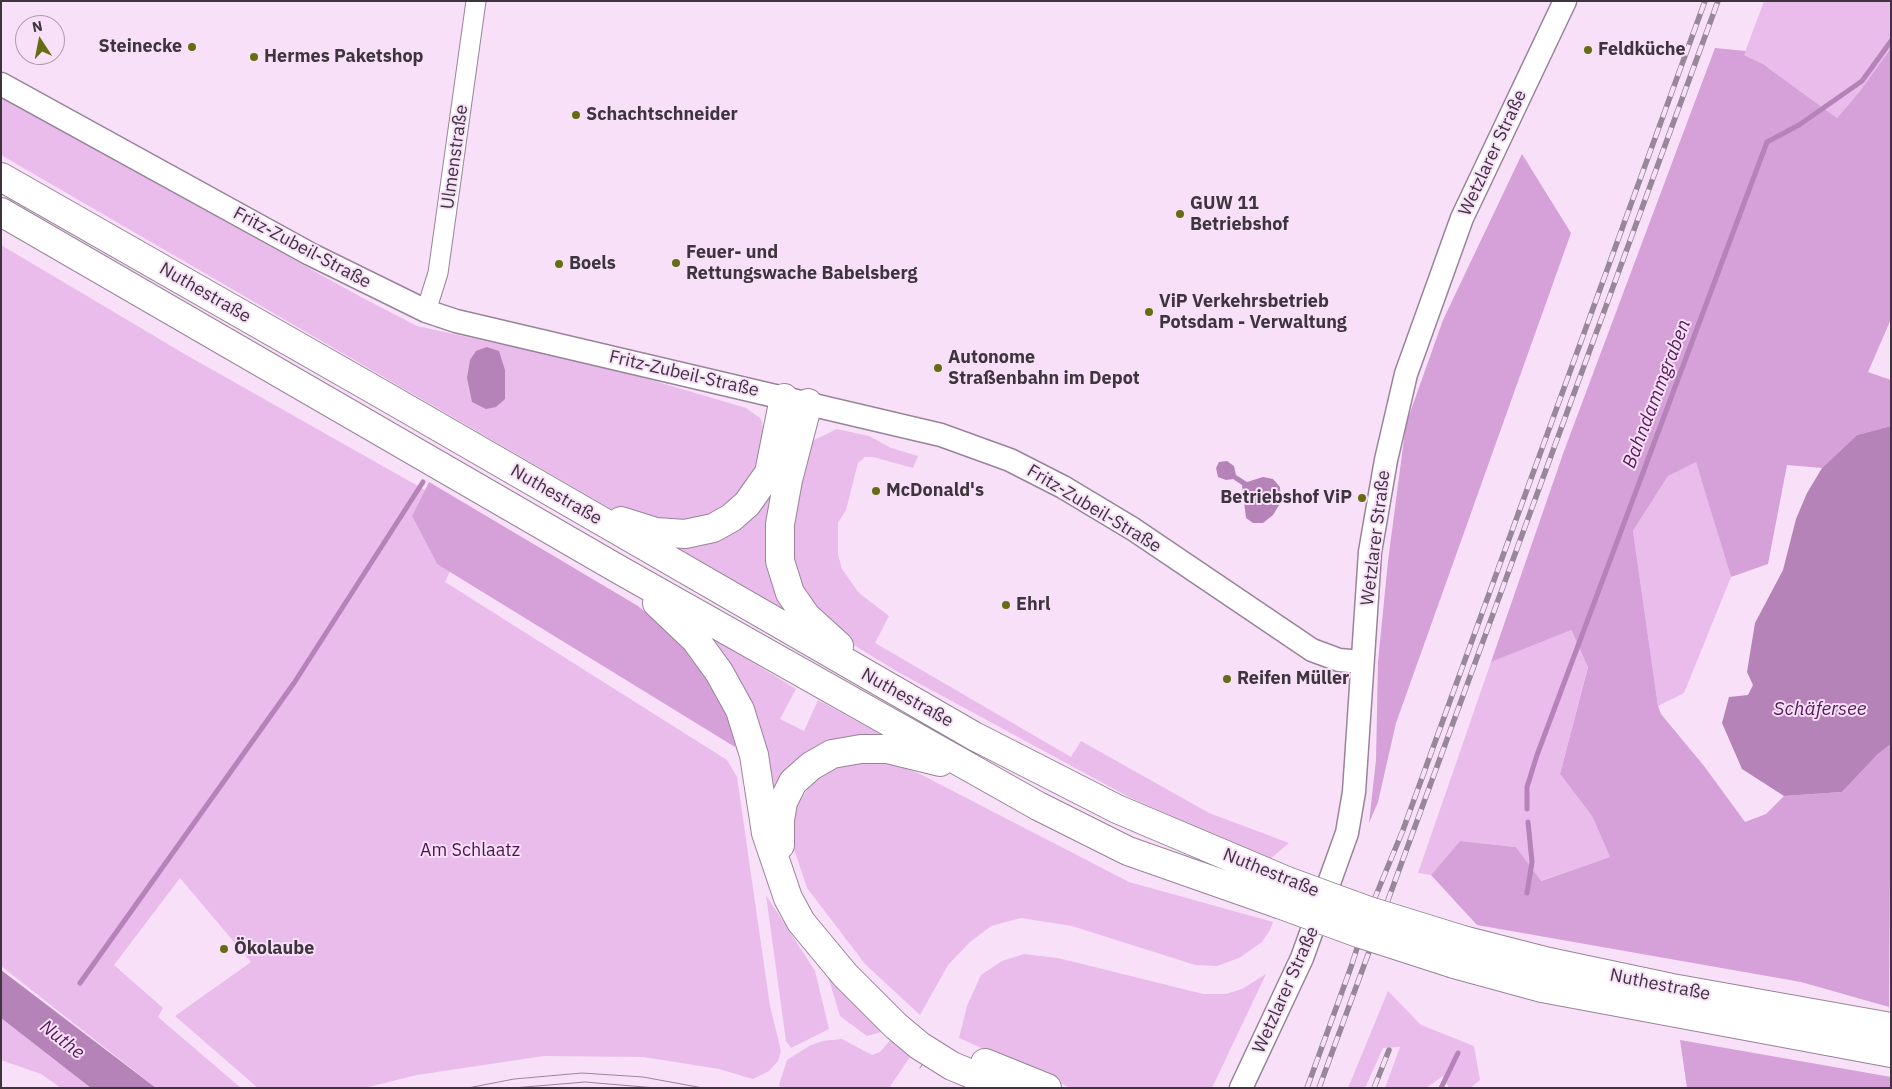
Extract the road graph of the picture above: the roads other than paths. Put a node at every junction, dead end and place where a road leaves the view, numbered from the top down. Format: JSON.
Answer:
{"nodes":[{"id":1,"x":476,"y":1,"type":"edge"},
{"id":2,"x":1565,"y":1,"type":"edge"},
{"id":3,"x":1,"y":84,"type":"edge"},
{"id":4,"x":1,"y":178,"type":"edge"},
{"id":5,"x":1,"y":212,"type":"edge"},
{"id":6,"x":426,"y":311,"type":"junction"},
{"id":7,"x":796,"y":401,"type":"junction"},
{"id":8,"x":580,"y":509,"type":"junction"},
{"id":9,"x":618,"y":569,"type":"junction"},
{"id":10,"x":1362,"y":662,"type":"junction"},
{"id":11,"x":881,"y":684,"type":"junction"},
{"id":12,"x":978,"y":772,"type":"junction"},
{"id":13,"x":1283,"y":893,"type":"junction"},
{"id":14,"x":1459,"y":952,"type":"junction"},
{"id":15,"x":1891,"y":1027,"type":"edge"},
{"id":16,"x":1891,"y":1053,"type":"edge"},
{"id":17,"x":1005,"y":1088,"type":"edge"},
{"id":18,"x":1047,"y":1088,"type":"edge"},
{"id":19,"x":1241,"y":1088,"type":"edge"}],
"edges":[{"from":1,"to":6,"type":"street","name":"Ulmenstraße"},
{"from":2,"to":10,"type":"street","name":"Wetzlarer Straße"},
{"from":3,"to":6,"type":"street","name":"Fritz-Zubeil-Straße"},
{"from":4,"to":8,"type":"highway","name":"Nuthestraße"},
{"from":5,"to":9,"type":"highway","name":"Nuthestraße"},
{"from":6,"to":7,"type":"street","name":"Fritz-Zubeil-Straße"},
{"from":7,"to":8,"type":"highway"},
{"from":7,"to":10,"type":"street","name":"Fritz-Zubeil-Straße"},
{"from":7,"to":11,"type":"highway"},
{"from":8,"to":11,"type":"highway","name":"Nuthestraße"},
{"from":9,"to":12,"type":"highway","name":"Nuthestraße"},
{"from":9,"to":17,"type":"highway"},
{"from":10,"to":19,"type":"street","name":"Wetzlarer Straße"},
{"from":11,"to":13,"type":"highway","name":"Nuthestraße"},
{"from":12,"to":13,"type":"highway","name":"Nuthestraße"},
{"from":12,"to":18,"type":"highway"},
{"from":13,"to":14,"type":"highway","name":"Nuthestraße","bridge":true},
{"from":14,"to":15,"type":"highway","name":"Nuthestraße"},
{"from":14,"to":16,"type":"highway","name":"Nuthestraße"}]}
